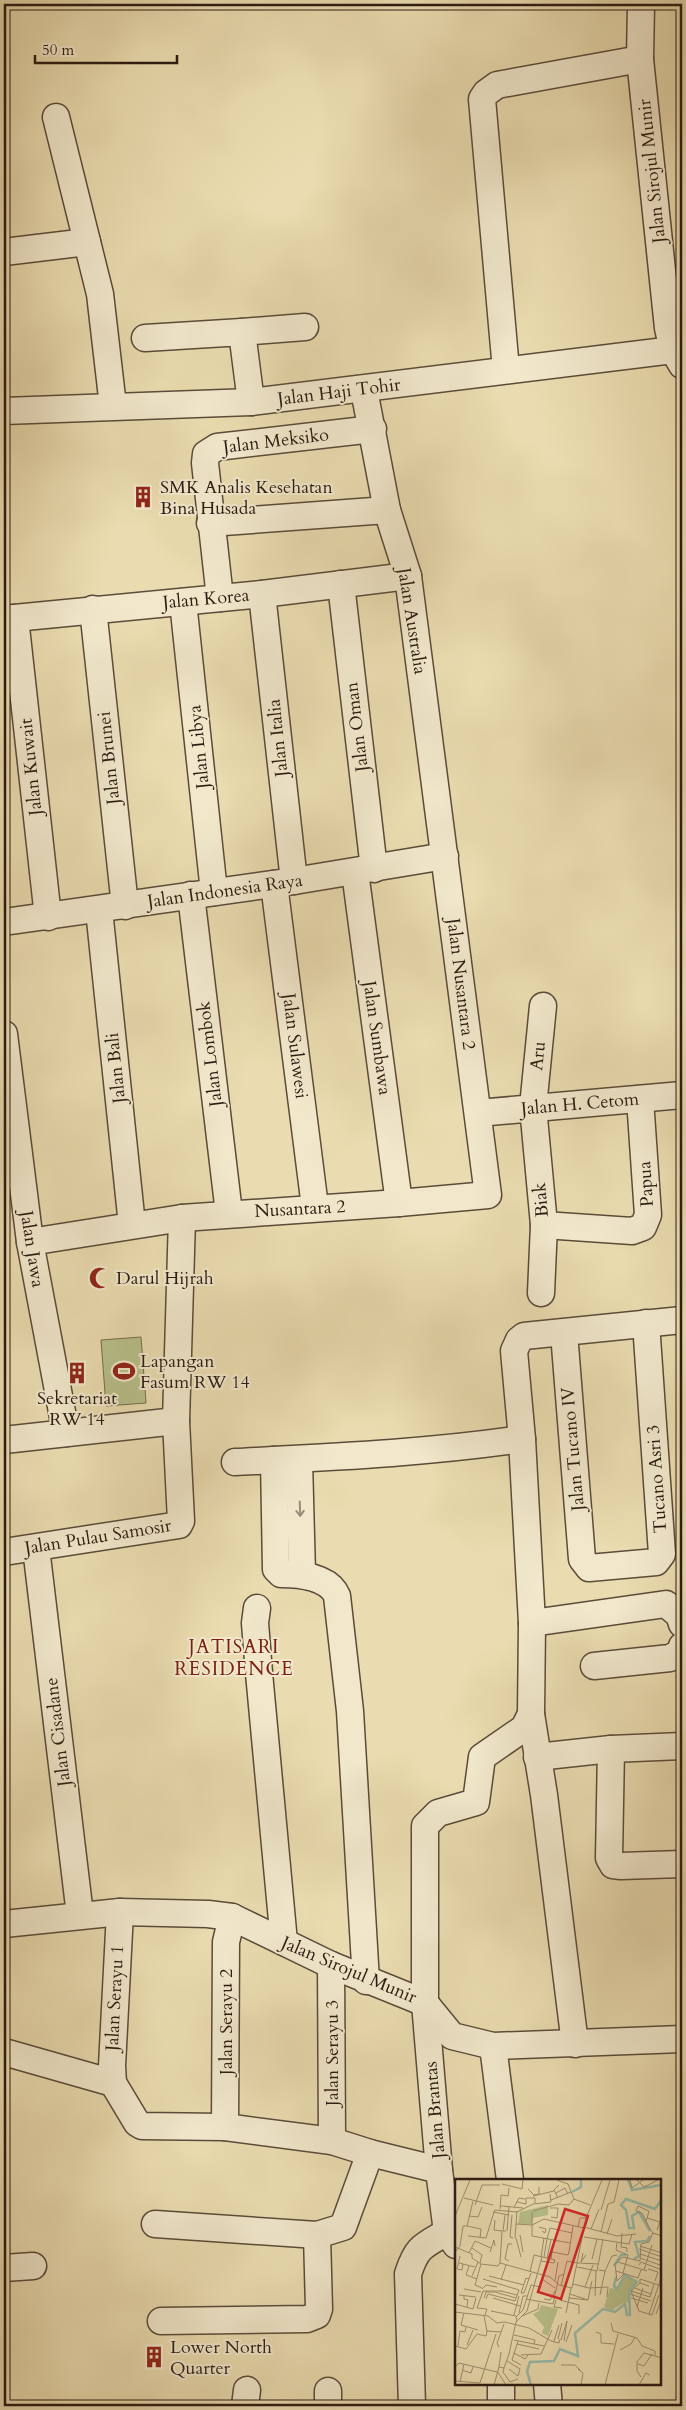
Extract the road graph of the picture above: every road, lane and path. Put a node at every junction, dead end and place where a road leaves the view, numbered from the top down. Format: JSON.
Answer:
{"nodes":[{"id":1,"x":641,"y":4,"type":"edge"},
{"id":2,"x":640,"y":59,"type":"junction"},
{"id":3,"x":56,"y":117,"type":"dead end"},
{"id":4,"x":87,"y":242,"type":"junction"},
{"id":5,"x":4,"y":252,"type":"edge"},
{"id":6,"x":305,"y":327,"type":"dead end"},
{"id":7,"x":242,"y":332,"type":"junction"},
{"id":8,"x":145,"y":338,"type":"dead end"},
{"id":9,"x":676,"y":343,"type":"edge"},
{"id":10,"x":506,"y":370,"type":"junction"},
{"id":11,"x":364,"y":390,"type":"junction"},
{"id":12,"x":251,"y":402,"type":"junction"},
{"id":13,"x":113,"y":406,"type":"junction"},
{"id":14,"x":4,"y":411,"type":"edge"},
{"id":15,"x":373,"y":429,"type":"junction"},
{"id":16,"x":387,"y":510,"type":"junction"},
{"id":17,"x":210,"y":523,"type":"junction"},
{"id":18,"x":408,"y":576,"type":"junction"},
{"id":19,"x":341,"y":584,"type":"junction"},
{"id":20,"x":262,"y":594,"type":"junction"},
{"id":21,"x":220,"y":598,"type":"junction"},
{"id":22,"x":183,"y":602,"type":"junction"},
{"id":23,"x":93,"y":609,"type":"junction"},
{"id":24,"x":9,"y":618,"type":"edge"},
{"id":25,"x":445,"y":856,"type":"junction"},
{"id":26,"x":365,"y":871,"type":"junction"},
{"id":27,"x":284,"y":882,"type":"junction"},
{"id":28,"x":202,"y":894,"type":"junction"},
{"id":29,"x":125,"y":906,"type":"junction"},
{"id":30,"x":99,"y":910,"type":"junction"},
{"id":31,"x":48,"y":917,"type":"junction"},
{"id":32,"x":4,"y":922,"type":"edge"},
{"id":33,"x":543,"y":1006,"type":"dead end"},
{"id":34,"x":4,"y":1034,"type":"edge"},
{"id":35,"x":682,"y":1096,"type":"edge"},
{"id":36,"x":640,"y":1099,"type":"junction"},
{"id":37,"x":533,"y":1107,"type":"junction"},
{"id":38,"x":478,"y":1113,"type":"junction"},
{"id":39,"x":399,"y":1203,"type":"junction"},
{"id":40,"x":315,"y":1207,"type":"junction"},
{"id":41,"x":229,"y":1213,"type":"junction"},
{"id":42,"x":182,"y":1218,"type":"junction"},
{"id":43,"x":132,"y":1225,"type":"junction"},
{"id":44,"x":544,"y":1225,"type":"junction"},
{"id":45,"x":30,"y":1242,"type":"junction"},
{"id":46,"x":541,"y":1293,"type":"dead end"},
{"id":47,"x":682,"y":1320,"type":"edge"},
{"id":48,"x":646,"y":1322,"type":"junction"},
{"id":49,"x":564,"y":1333,"type":"junction"},
{"id":50,"x":176,"y":1421,"type":"junction"},
{"id":51,"x":66,"y":1433,"type":"junction"},
{"id":52,"x":522,"y":1439,"type":"junction"},
{"id":53,"x":4,"y":1440,"type":"edge"},
{"id":54,"x":286,"y":1460,"type":"junction"},
{"id":55,"x":235,"y":1462,"type":"dead end"},
{"id":56,"x":36,"y":1548,"type":"junction"},
{"id":57,"x":4,"y":1552,"type":"edge"},
{"id":58,"x":586,"y":1565,"type":"joint"},
{"id":59,"x":302,"y":1574,"type":"junction"},
{"id":60,"x":257,"y":1608,"type":"dead end"},
{"id":61,"x":532,"y":1623,"type":"junction"},
{"id":62,"x":682,"y":1624,"type":"edge"},
{"id":63,"x":682,"y":1646,"type":"edge"},
{"id":64,"x":594,"y":1666,"type":"dead end"},
{"id":65,"x":531,"y":1714,"type":"junction"},
{"id":66,"x":682,"y":1746,"type":"edge"},
{"id":67,"x":611,"y":1749,"type":"junction"},
{"id":68,"x":536,"y":1757,"type":"junction"},
{"id":69,"x":682,"y":1864,"type":"edge"},
{"id":70,"x":120,"y":1912,"type":"junction"},
{"id":71,"x":80,"y":1915,"type":"junction"},
{"id":72,"x":232,"y":1917,"type":"junction"},
{"id":73,"x":4,"y":1924,"type":"edge"},
{"id":74,"x":284,"y":1942,"type":"junction"},
{"id":75,"x":331,"y":1966,"type":"junction"},
{"id":76,"x":366,"y":1981,"type":"junction"},
{"id":77,"x":426,"y":2003,"type":"junction"},
{"id":78,"x":682,"y":2039,"type":"edge"},
{"id":79,"x":575,"y":2044,"type":"junction"},
{"id":80,"x":493,"y":2046,"type":"junction"},
{"id":81,"x":4,"y":2052,"type":"edge"},
{"id":82,"x":114,"y":2083,"type":"junction"},
{"id":83,"x":225,"y":2127,"type":"junction"},
{"id":84,"x":332,"y":2141,"type":"junction"},
{"id":85,"x":370,"y":2153,"type":"junction"},
{"id":86,"x":440,"y":2170,"type":"junction"},
{"id":87,"x":510,"y":2179,"type":"edge"},
{"id":88,"x":155,"y":2224,"type":"dead end"},
{"id":89,"x":317,"y":2235,"type":"junction"},
{"id":90,"x":452,"y":2239,"type":"edge"},
{"id":91,"x":33,"y":2266,"type":"dead end"},
{"id":92,"x":4,"y":2268,"type":"edge"},
{"id":93,"x":161,"y":2321,"type":"dead end"},
{"id":94,"x":501,"y":2385,"type":"edge"},
{"id":95,"x":547,"y":2385,"type":"edge"},
{"id":96,"x":412,"y":2406,"type":"edge"},
{"id":97,"x":501,"y":2406,"type":"edge"},
{"id":98,"x":549,"y":2406,"type":"edge"}],
"edges":[{"from":1,"to":2,"type":"street","name":"Jalan Sirojul Munir"},
{"from":2,"to":9,"type":"street","name":"Jalan Sirojul Munir"},
{"from":2,"to":10,"type":"street"},
{"from":3,"to":4,"type":"street"},
{"from":4,"to":5,"type":"street"},
{"from":4,"to":13,"type":"street"},
{"from":6,"to":7,"type":"street"},
{"from":7,"to":8,"type":"street"},
{"from":7,"to":12,"type":"street"},
{"from":9,"to":10,"type":"street","name":"Jalan Haji Tohir"},
{"from":10,"to":11,"type":"street","name":"Jalan Haji Tohir"},
{"from":11,"to":12,"type":"street","name":"Jalan Haji Tohir"},
{"from":11,"to":15,"type":"street","name":"Jalan Australia"},
{"from":12,"to":13,"type":"street","name":"Jalan Haji Tohir"},
{"from":13,"to":14,"type":"street","name":"Jalan Haji Tohir"},
{"from":15,"to":16,"type":"street","name":"Jalan Australia"},
{"from":15,"to":17,"type":"street","name":"Jalan Meksiko"},
{"from":16,"to":17,"type":"street"},
{"from":16,"to":18,"type":"street","name":"Jalan Australia"},
{"from":17,"to":21,"type":"street","name":"Jalan Meksiko"},
{"from":18,"to":19,"type":"street","name":"Jalan Korea"},
{"from":18,"to":25,"type":"street","name":"Jalan Australia"},
{"from":19,"to":20,"type":"street","name":"Jalan Korea"},
{"from":19,"to":26,"type":"street","name":"Jalan Oman"},
{"from":20,"to":21,"type":"street","name":"Jalan Korea"},
{"from":20,"to":27,"type":"street","name":"Jalan Italia"},
{"from":21,"to":22,"type":"street","name":"Jalan Korea"},
{"from":22,"to":23,"type":"street","name":"Jalan Korea"},
{"from":22,"to":28,"type":"street","name":"Jalan Libya"},
{"from":23,"to":24,"type":"street","name":"Jalan Korea"},
{"from":23,"to":29,"type":"street","name":"Jalan Brunei"},
{"from":24,"to":31,"type":"street","name":"Jalan Kuwait"},
{"from":25,"to":26,"type":"street","name":"Jalan Indonesia Raya"},
{"from":25,"to":38,"type":"street","name":"Jalan Nusantara 2"},
{"from":26,"to":27,"type":"street","name":"Jalan Indonesia Raya"},
{"from":26,"to":39,"type":"street","name":"Jalan Sumbawa"},
{"from":27,"to":28,"type":"street","name":"Jalan Indonesia Raya"},
{"from":27,"to":40,"type":"street","name":"Jalan Sulawesi"},
{"from":28,"to":29,"type":"street","name":"Jalan Indonesia Raya"},
{"from":28,"to":41,"type":"street","name":"Jalan Lombok"},
{"from":29,"to":30,"type":"street","name":"Jalan Indonesia Raya"},
{"from":30,"to":31,"type":"street","name":"Jalan Indonesia Raya"},
{"from":30,"to":43,"type":"street","name":"Jalan Bali"},
{"from":31,"to":32,"type":"street","name":"Jalan Indonesia Raya"},
{"from":33,"to":37,"type":"street","name":"Aru"},
{"from":34,"to":45,"type":"street","name":"Jalan Jawa"},
{"from":35,"to":36,"type":"street","name":"Jalan H. Cetom"},
{"from":36,"to":37,"type":"street","name":"Jalan H. Cetom"},
{"from":36,"to":44,"type":"street","name":"Papua"},
{"from":37,"to":38,"type":"street","name":"Jalan H. Cetom"},
{"from":37,"to":44,"type":"street","name":"Biak"},
{"from":38,"to":39,"type":"street","name":"Nusantara 2"},
{"from":39,"to":40,"type":"street","name":"Nusantara 2"},
{"from":40,"to":41,"type":"street","name":"Nusantara 2"},
{"from":41,"to":42,"type":"street","name":"Nusantara 2"},
{"from":42,"to":43,"type":"street","name":"Nusantara 2"},
{"from":42,"to":50,"type":"street"},
{"from":43,"to":45,"type":"street","name":"Nusantara 2"},
{"from":44,"to":46,"type":"street","name":"Biak"},
{"from":45,"to":51,"type":"street","name":"Jalan Jawa"},
{"from":47,"to":48,"type":"street"},
{"from":48,"to":49,"type":"street"},
{"from":48,"to":58,"type":"street","name":"Tucano Asri 3"},
{"from":49,"to":52,"type":"street"},
{"from":49,"to":58,"type":"street","name":"Jalan Tucano IV"},
{"from":50,"to":51,"type":"street"},
{"from":50,"to":56,"type":"street","name":"Jalan Pulau Samosir"},
{"from":51,"to":53,"type":"street"},
{"from":52,"to":54,"type":"street"},
{"from":52,"to":61,"type":"street"},
{"from":54,"to":55,"type":"street"},
{"from":54,"to":59,"type":"street","one_way":true},
{"from":54,"to":59,"type":"street"},
{"from":56,"to":57,"type":"street","name":"Jalan Pulau Samosir"},
{"from":56,"to":71,"type":"street","name":"Jalan Cisadane"},
{"from":59,"to":76,"type":"street"},
{"from":60,"to":74,"type":"street"},
{"from":61,"to":62,"type":"street"},
{"from":61,"to":65,"type":"street"},
{"from":63,"to":64,"type":"street"},
{"from":65,"to":68,"type":"street"},
{"from":65,"to":77,"type":"street","name":"Jalan Brantas"},
{"from":66,"to":67,"type":"street"},
{"from":67,"to":68,"type":"street"},
{"from":67,"to":69,"type":"street"},
{"from":68,"to":79,"type":"street"},
{"from":70,"to":71,"type":"street","name":"Jalan Sirojul Munir"},
{"from":70,"to":72,"type":"street","name":"Jalan Sirojul Munir"},
{"from":70,"to":82,"type":"street","name":"Jalan Serayu 1"},
{"from":71,"to":73,"type":"street","name":"Jalan Sirojul Munir"},
{"from":72,"to":74,"type":"street","name":"Jalan Sirojul Munir"},
{"from":72,"to":83,"type":"street","name":"Jalan Serayu 2"},
{"from":74,"to":75,"type":"street","name":"Jalan Sirojul Munir"},
{"from":75,"to":76,"type":"street","name":"Jalan Sirojul Munir"},
{"from":75,"to":84,"type":"street","name":"Jalan Serayu 3"},
{"from":76,"to":77,"type":"street","name":"Jalan Sirojul Munir"},
{"from":77,"to":80,"type":"street","name":"Jalan Sirojul Munir"},
{"from":77,"to":86,"type":"street","name":"Jalan Brantas"},
{"from":78,"to":79,"type":"street","name":"Jalan Sirojul Munir"},
{"from":79,"to":80,"type":"street","name":"Jalan Sirojul Munir"},
{"from":80,"to":87,"type":"street"},
{"from":81,"to":82,"type":"street"},
{"from":82,"to":83,"type":"street"},
{"from":83,"to":84,"type":"street"},
{"from":84,"to":85,"type":"street"},
{"from":85,"to":86,"type":"street"},
{"from":85,"to":89,"type":"street"},
{"from":86,"to":90,"type":"street","name":"Jalan Brantas"},
{"from":88,"to":89,"type":"street"},
{"from":89,"to":93,"type":"street"},
{"from":90,"to":96,"type":"street"},
{"from":91,"to":92,"type":"street"},
{"from":94,"to":97,"type":"street"},
{"from":95,"to":98,"type":"street"}]}
